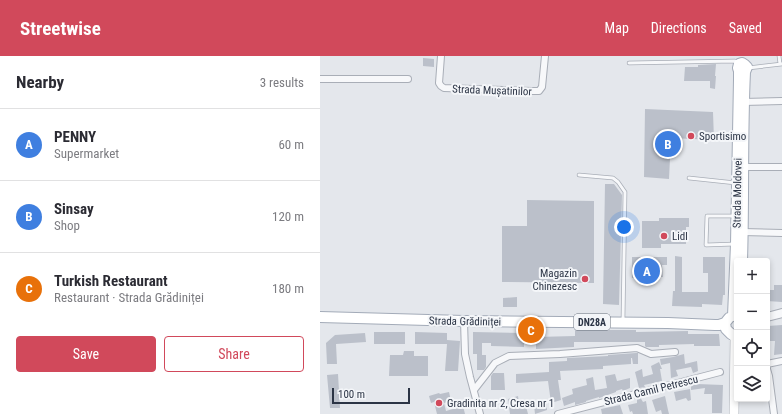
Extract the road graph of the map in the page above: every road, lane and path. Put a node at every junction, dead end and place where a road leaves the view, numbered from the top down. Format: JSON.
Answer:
{"nodes":[{"id":1,"x":441,"y":56,"type":"edge"},
{"id":2,"x":545,"y":56,"type":"edge"},
{"id":3,"x":779,"y":56,"type":"edge"},
{"id":4,"x":629,"y":63,"type":"dead end"},
{"id":5,"x":781,"y":64,"type":"edge"},
{"id":6,"x":742,"y":65,"type":"edge"},
{"id":7,"x":320,"y":79,"type":"edge"},
{"id":8,"x":408,"y":79,"type":"dead end"},
{"id":9,"x":782,"y":100,"type":"edge"},
{"id":10,"x":743,"y":102,"type":"junction"},
{"id":11,"x":743,"y":167,"type":"junction"},
{"id":12,"x":782,"y":167,"type":"edge"},
{"id":13,"x":579,"y":175,"type":"dead end"},
{"id":14,"x":689,"y":178,"type":"dead end"},
{"id":15,"x":738,"y":183,"type":"junction"},
{"id":16,"x":737,"y":216,"type":"junction"},
{"id":17,"x":742,"y":232,"type":"junction"},
{"id":18,"x":782,"y":234,"type":"edge"},
{"id":19,"x":736,"y":244,"type":"junction"},
{"id":20,"x":742,"y":258,"type":"edge"},
{"id":21,"x":782,"y":313,"type":"edge"},
{"id":22,"x":770,"y":316,"type":"edge"},
{"id":23,"x":320,"y":317,"type":"edge"},
{"id":24,"x":332,"y":318,"type":"junction"},
{"id":25,"x":464,"y":321,"type":"junction"},
{"id":26,"x":623,"y":322,"type":"junction"},
{"id":27,"x":320,"y":324,"type":"edge"},
{"id":28,"x":730,"y":325,"type":"edge"},
{"id":29,"x":675,"y":352,"type":"dead end"},
{"id":30,"x":782,"y":361,"type":"edge"},
{"id":31,"x":770,"y":363,"type":"edge"},
{"id":32,"x":720,"y":372,"type":"dead end"},
{"id":33,"x":770,"y":384,"type":"edge"},
{"id":34,"x":474,"y":390,"type":"junction"},
{"id":35,"x":740,"y":402,"type":"edge"},
{"id":36,"x":480,"y":414,"type":"edge"},
{"id":37,"x":558,"y":414,"type":"edge"},
{"id":38,"x":734,"y":414,"type":"edge"},
{"id":39,"x":740,"y":414,"type":"edge"},
{"id":40,"x":774,"y":414,"type":"edge"}],
"edges":[{"from":1,"to":2,"type":"street","name":"Strada Mușatinilor"},
{"from":3,"to":5,"type":"lane"},
{"from":4,"to":6,"type":"lane"},
{"from":5,"to":6,"type":"lane"},
{"from":6,"to":10,"type":"main road","name":"Strada Moldovei"},
{"from":6,"to":15,"type":"main road","name":"Strada Moldovei"},
{"from":7,"to":8,"type":"street"},
{"from":9,"to":10,"type":"street"},
{"from":10,"to":11,"type":"main road","name":"Strada Moldovei"},
{"from":11,"to":12,"type":"street"},
{"from":11,"to":17,"type":"main road","name":"Strada Moldovei"},
{"from":13,"to":26,"type":"lane"},
{"from":14,"to":15,"type":"lane"},
{"from":15,"to":16,"type":"main road","name":"Strada Moldovei"},
{"from":16,"to":19,"type":"main road","name":"Strada Moldovei"},
{"from":16,"to":19,"type":"lane"},
{"from":17,"to":18,"type":"street"},
{"from":17,"to":20,"type":"main road","name":"Strada Moldovei"},
{"from":19,"to":28,"type":"main road","name":"Strada Moldovei"},
{"from":21,"to":22,"type":"street"},
{"from":23,"to":24,"type":"main road","name":"Strada Grădiniței","number":"DN28A"},
{"from":24,"to":25,"type":"main road","name":"Strada Grădiniței","number":"DN28A"},
{"from":24,"to":27,"type":"main road","name":"Strada Grădiniței","number":"DN28A"},
{"from":25,"to":26,"type":"main road","name":"Strada Grădiniței","number":"DN28A"},
{"from":25,"to":34,"type":"street"},
{"from":26,"to":28,"type":"main road","name":"Strada Grădiniței","number":"DN28A"},
{"from":28,"to":38,"type":"main road","name":"Strada Moldovei"},
{"from":29,"to":34,"type":"street"},
{"from":30,"to":31,"type":"street"},
{"from":32,"to":37,"type":"street","name":"Strada Camil Petrescu"},
{"from":33,"to":40,"type":"street"},
{"from":34,"to":36,"type":"street"},
{"from":35,"to":39,"type":"main road"}]}
